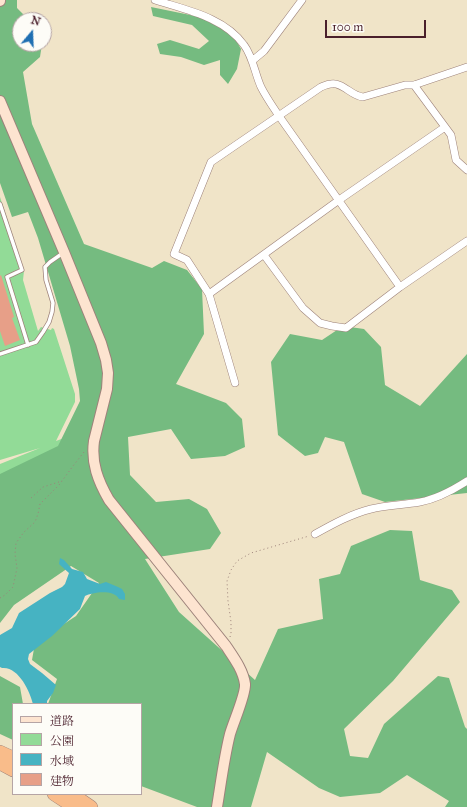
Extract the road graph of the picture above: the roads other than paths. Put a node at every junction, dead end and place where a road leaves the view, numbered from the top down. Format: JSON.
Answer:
{"nodes":[{"id":1,"x":155,"y":0,"type":"edge"},
{"id":2,"x":302,"y":0,"type":"edge"},
{"id":3,"x":252,"y":61,"type":"junction"},
{"id":4,"x":467,"y":67,"type":"edge"},
{"id":5,"x":414,"y":84,"type":"junction"},
{"id":6,"x":0,"y":100,"type":"edge"},
{"id":7,"x":279,"y":116,"type":"junction"},
{"id":8,"x":446,"y":127,"type":"junction"},
{"id":9,"x":467,"y":170,"type":"edge"},
{"id":10,"x":339,"y":200,"type":"junction"},
{"id":11,"x":0,"y":204,"type":"edge"},
{"id":12,"x":467,"y":242,"type":"edge"},
{"id":13,"x":64,"y":252,"type":"junction"},
{"id":14,"x":264,"y":255,"type":"junction"},
{"id":15,"x":400,"y":287,"type":"junction"},
{"id":16,"x":209,"y":294,"type":"junction"},
{"id":17,"x":28,"y":345,"type":"junction"},
{"id":18,"x":0,"y":354,"type":"edge"},
{"id":19,"x":235,"y":383,"type":"dead end"},
{"id":20,"x":467,"y":481,"type":"edge"},
{"id":21,"x":315,"y":534,"type":"road end"},
{"id":22,"x":0,"y":752,"type":"edge"},
{"id":23,"x":12,"y":758,"type":"edge"},
{"id":24,"x":0,"y":763,"type":"edge"},
{"id":25,"x":12,"y":769,"type":"edge"},
{"id":26,"x":56,"y":795,"type":"edge"},
{"id":27,"x":73,"y":795,"type":"edge"},
{"id":28,"x":74,"y":807,"type":"edge"},
{"id":29,"x":91,"y":807,"type":"edge"},
{"id":30,"x":217,"y":807,"type":"edge"}],
"edges":[{"from":1,"to":3,"type":"street"},
{"from":2,"to":3,"type":"street"},
{"from":3,"to":7,"type":"street"},
{"from":4,"to":5,"type":"street"},
{"from":5,"to":7,"type":"street"},
{"from":5,"to":8,"type":"street"},
{"from":6,"to":13,"type":"street"},
{"from":7,"to":10,"type":"street"},
{"from":7,"to":16,"type":"street"},
{"from":8,"to":9,"type":"street"},
{"from":8,"to":10,"type":"street"},
{"from":10,"to":14,"type":"street"},
{"from":10,"to":15,"type":"street"},
{"from":11,"to":17,"type":"lane"},
{"from":12,"to":15,"type":"street"},
{"from":13,"to":17,"type":"lane"},
{"from":13,"to":30,"type":"street"},
{"from":14,"to":15,"type":"street"},
{"from":14,"to":16,"type":"street"},
{"from":16,"to":19,"type":"street"},
{"from":17,"to":18,"type":"lane"},
{"from":20,"to":21,"type":"street"},
{"from":22,"to":23,"type":"highway"},
{"from":24,"to":25,"type":"highway"},
{"from":26,"to":28,"type":"highway"},
{"from":27,"to":29,"type":"highway"}]}
